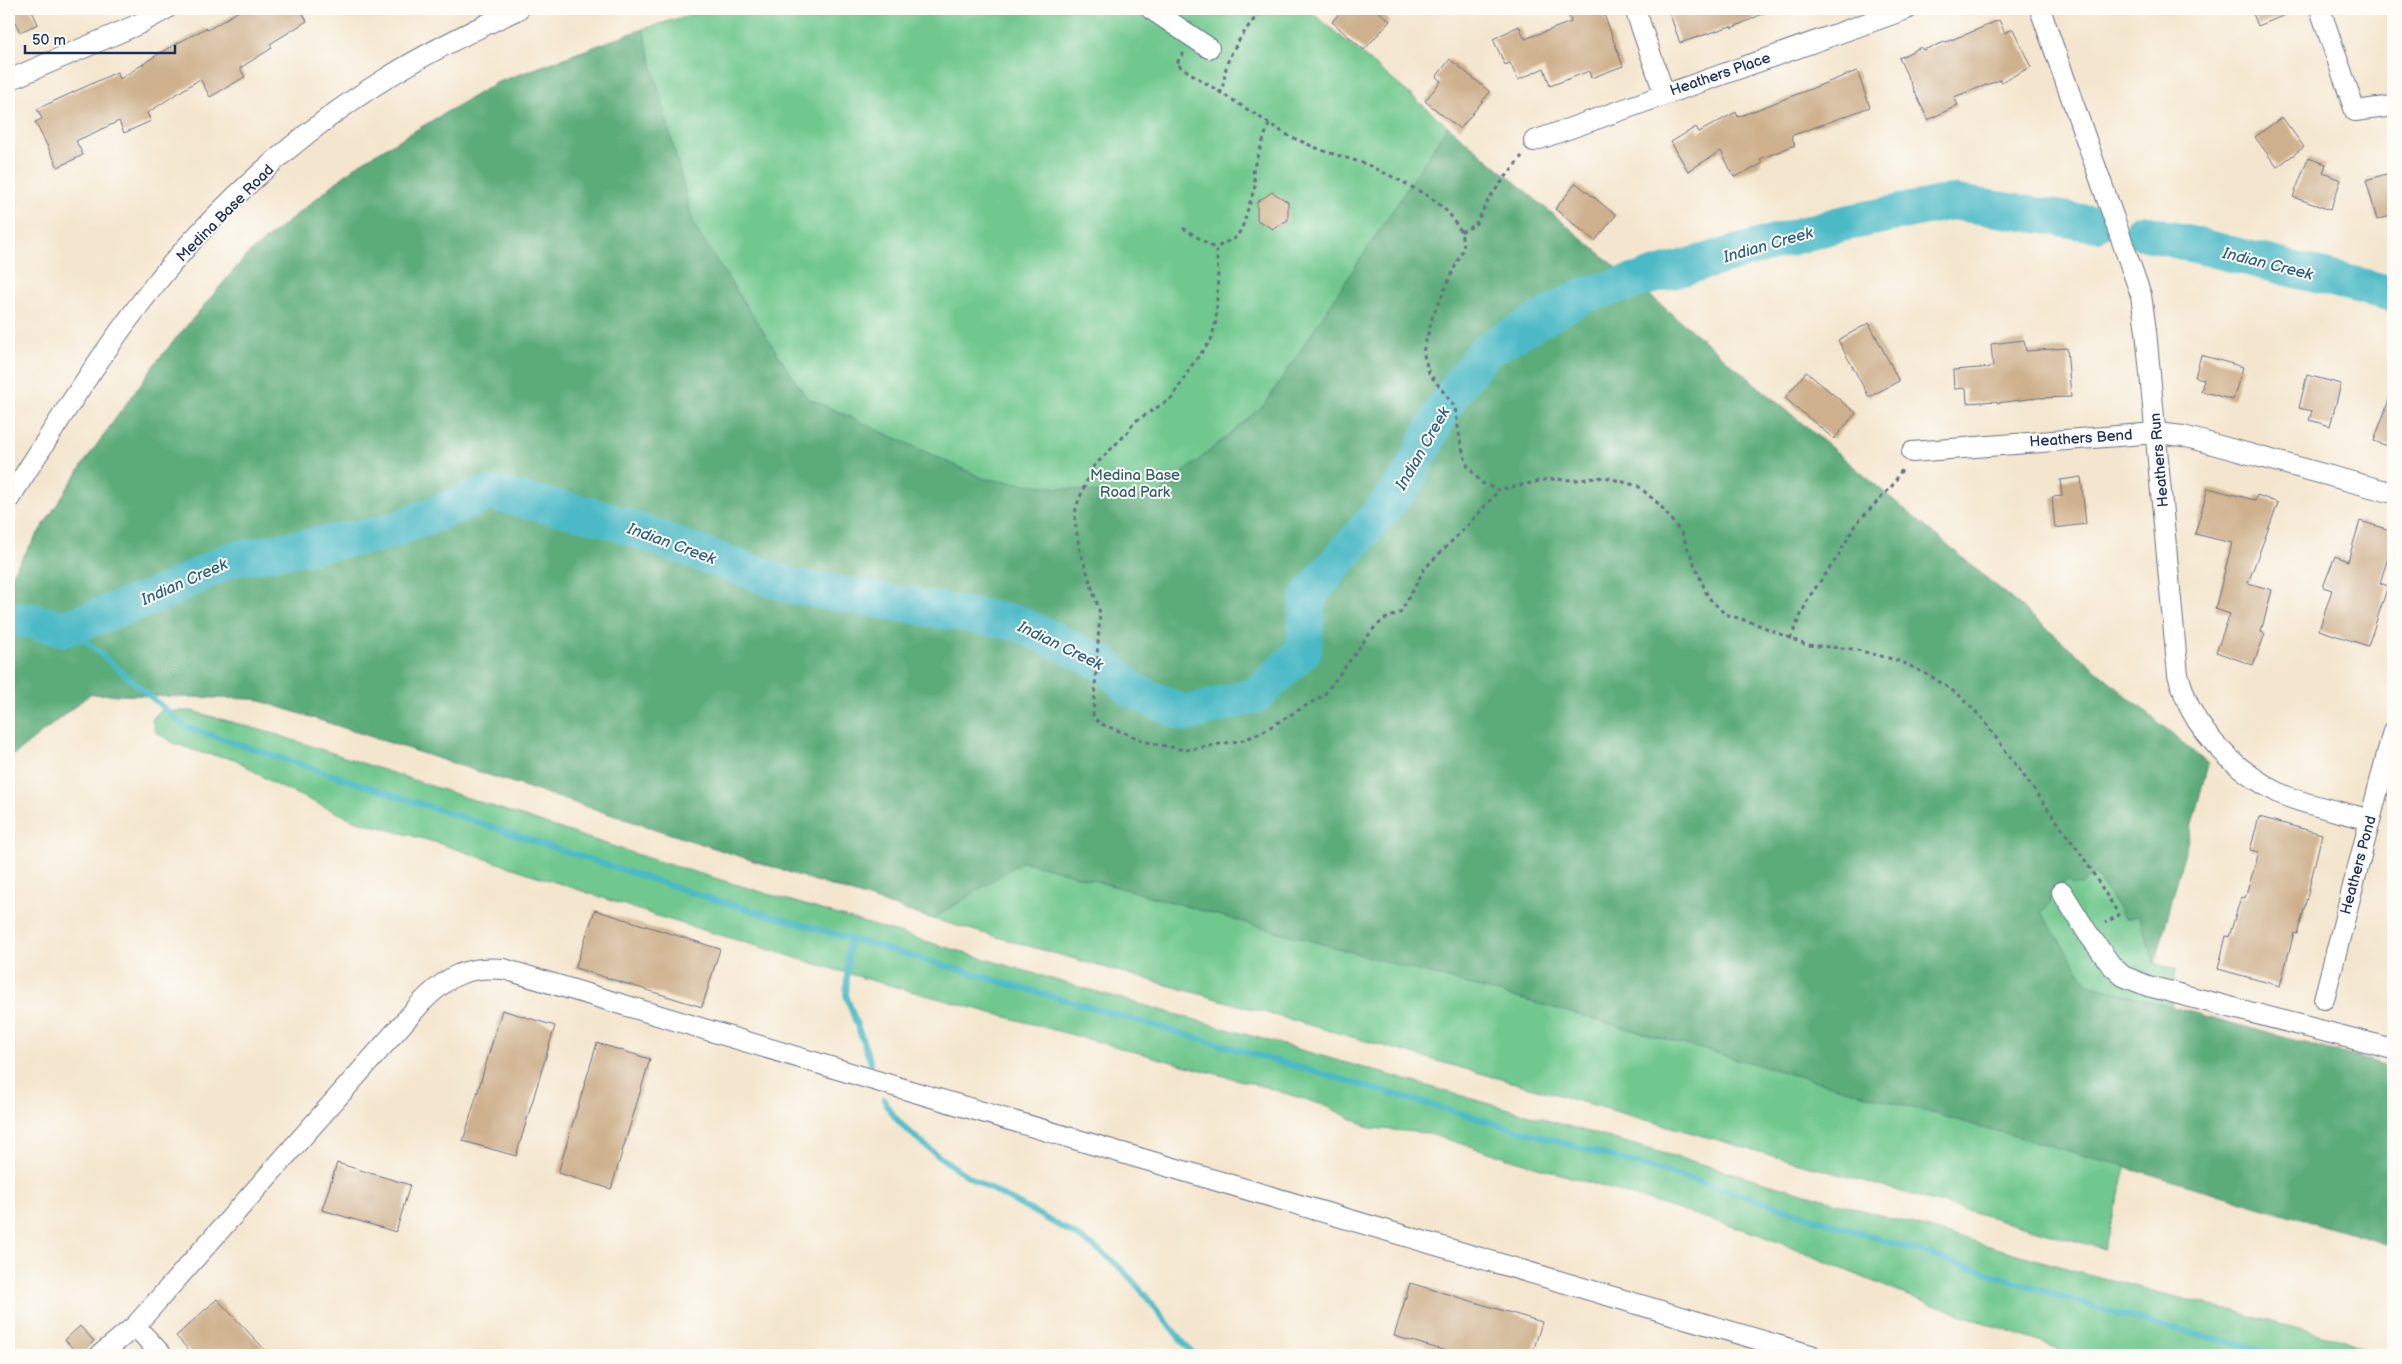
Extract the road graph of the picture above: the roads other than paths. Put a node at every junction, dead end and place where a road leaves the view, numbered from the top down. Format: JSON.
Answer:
{"nodes":[{"id":1,"x":166,"y":9,"type":"edge"},
{"id":2,"x":518,"y":9,"type":"edge"},
{"id":3,"x":1151,"y":9,"type":"edge"},
{"id":4,"x":1635,"y":9,"type":"edge"},
{"id":5,"x":1907,"y":9,"type":"edge"},
{"id":6,"x":2040,"y":9,"type":"edge"},
{"id":7,"x":2320,"y":9,"type":"edge"},
{"id":8,"x":1202,"y":42,"type":"road end"},
{"id":9,"x":9,"y":80,"type":"edge"},
{"id":10,"x":1664,"y":93,"type":"junction"},
{"id":11,"x":2393,"y":106,"type":"edge"},
{"id":12,"x":1534,"y":141,"type":"road end"},
{"id":13,"x":2156,"y":433,"type":"junction"},
{"id":14,"x":1912,"y":452,"type":"road end"},
{"id":15,"x":2393,"y":492,"type":"edge"},
{"id":16,"x":9,"y":499,"type":"edge"},
{"id":17,"x":2393,"y":731,"type":"edge"},
{"id":18,"x":2370,"y":820,"type":"junction"},
{"id":19,"x":2062,"y":892,"type":"dead end"},
{"id":20,"x":2324,"y":999,"type":"dead end"},
{"id":21,"x":2393,"y":1049,"type":"edge"},
{"id":22,"x":135,"y":1326,"type":"junction"},
{"id":23,"x":100,"y":1355,"type":"edge"},
{"id":24,"x":162,"y":1355,"type":"edge"},
{"id":25,"x":1811,"y":1355,"type":"edge"}],
"edges":[{"from":1,"to":9,"type":"street"},
{"from":2,"to":16,"type":"street","name":"Medina Base Road"},
{"from":3,"to":8,"type":"street"},
{"from":4,"to":10,"type":"street"},
{"from":5,"to":10,"type":"street","name":"Heathers Place"},
{"from":6,"to":13,"type":"street","name":"Heathers Run"},
{"from":7,"to":11,"type":"street"},
{"from":10,"to":12,"type":"street","name":"Heathers Place"},
{"from":13,"to":14,"type":"street","name":"Heathers Bend"},
{"from":13,"to":15,"type":"street","name":"Heathers Bend"},
{"from":13,"to":18,"type":"street","name":"Heathers Run"},
{"from":17,"to":18,"type":"street","name":"Heathers Pond"},
{"from":18,"to":20,"type":"street","name":"Heathers Pond"},
{"from":19,"to":21,"type":"street"},
{"from":22,"to":23,"type":"street"},
{"from":22,"to":24,"type":"street"},
{"from":22,"to":25,"type":"street"}]}
